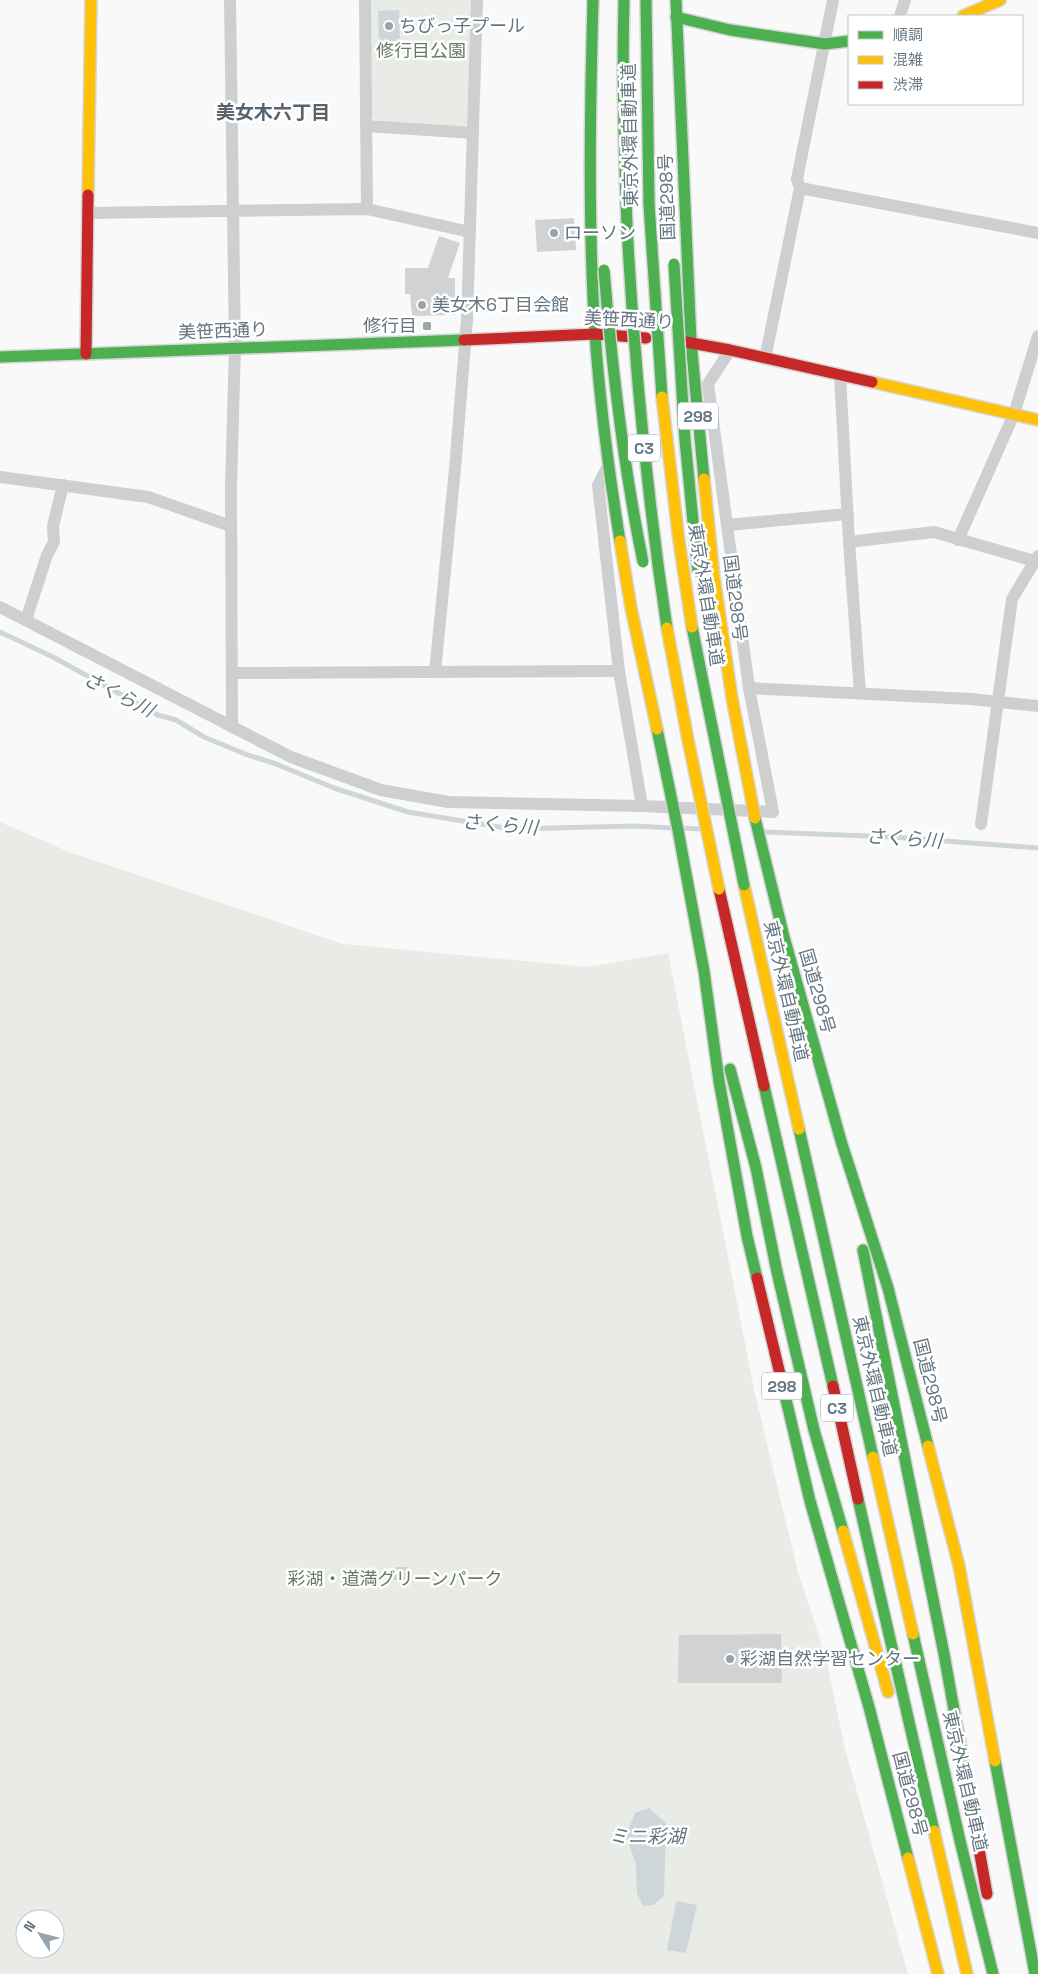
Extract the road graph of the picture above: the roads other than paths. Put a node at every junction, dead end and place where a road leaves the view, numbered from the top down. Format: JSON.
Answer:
{"nodes":[{"id":1,"x":91,"y":0,"type":"edge"},
{"id":2,"x":230,"y":0,"type":"edge"},
{"id":3,"x":365,"y":0,"type":"edge"},
{"id":4,"x":477,"y":0,"type":"edge"},
{"id":5,"x":593,"y":0,"type":"edge"},
{"id":6,"x":624,"y":0,"type":"edge"},
{"id":7,"x":646,"y":0,"type":"edge"},
{"id":8,"x":666,"y":0,"type":"edge"},
{"id":9,"x":676,"y":0,"type":"edge"},
{"id":10,"x":905,"y":0,"type":"edge"},
{"id":11,"x":1000,"y":0,"type":"edge"},
{"id":12,"x":829,"y":2,"type":"edge"},
{"id":13,"x":604,"y":14,"type":"dead end"},
{"id":14,"x":900,"y":15,"type":"edge"},
{"id":15,"x":965,"y":15,"type":"edge"},
{"id":16,"x":676,"y":17,"type":"junction"},
{"id":17,"x":848,"y":40,"type":"edge"},
{"id":18,"x":825,"y":44,"type":"junction"},
{"id":19,"x":667,"y":67,"type":"dead end"},
{"id":20,"x":366,"y":126,"type":"junction"},
{"id":21,"x":473,"y":133,"type":"junction"},
{"id":22,"x":800,"y":188,"type":"junction"},
{"id":23,"x":602,"y":193,"type":"dead end"},
{"id":24,"x":367,"y":209,"type":"junction"},
{"id":25,"x":233,"y":211,"type":"junction"},
{"id":26,"x":88,"y":213,"type":"junction"},
{"id":27,"x":470,"y":232,"type":"junction"},
{"id":28,"x":1038,"y":233,"type":"edge"},
{"id":29,"x":674,"y":254,"type":"dead end"},
{"id":30,"x":604,"y":260,"type":"dead end"},
{"id":31,"x":595,"y":334,"type":"junction"},
{"id":32,"x":1038,"y":336,"type":"edge"},
{"id":33,"x":466,"y":341,"type":"junction"},
{"id":34,"x":691,"y":342,"type":"junction"},
{"id":35,"x":235,"y":347,"type":"junction"},
{"id":36,"x":730,"y":350,"type":"junction"},
{"id":37,"x":86,"y":354,"type":"junction"},
{"id":38,"x":0,"y":357,"type":"edge"},
{"id":39,"x":765,"y":359,"type":"junction"},
{"id":40,"x":840,"y":375,"type":"junction"},
{"id":41,"x":1014,"y":414,"type":"junction"},
{"id":42,"x":1038,"y":420,"type":"edge"},
{"id":43,"x":608,"y":465,"type":"junction"},
{"id":44,"x":0,"y":477,"type":"edge"},
{"id":45,"x":63,"y":485,"type":"junction"},
{"id":46,"x":848,"y":514,"type":"junction"},
{"id":47,"x":727,"y":525,"type":"junction"},
{"id":48,"x":231,"y":526,"type":"junction"},
{"id":49,"x":958,"y":540,"type":"junction"},
{"id":50,"x":849,"y":542,"type":"junction"},
{"id":51,"x":1037,"y":560,"type":"edge"},
{"id":52,"x":700,"y":584,"type":"dead end"},
{"id":53,"x":0,"y":607,"type":"edge"},
{"id":54,"x":26,"y":620,"type":"junction"},
{"id":55,"x":705,"y":632,"type":"dead end"},
{"id":56,"x":619,"y":671,"type":"junction"},
{"id":57,"x":435,"y":672,"type":"junction"},
{"id":58,"x":232,"y":673,"type":"junction"},
{"id":59,"x":750,"y":688,"type":"junction"},
{"id":60,"x":678,"y":690,"type":"junction"},
{"id":61,"x":860,"y":693,"type":"junction"},
{"id":62,"x":997,"y":701,"type":"junction"},
{"id":63,"x":1038,"y":706,"type":"edge"},
{"id":64,"x":232,"y":727,"type":"junction"},
{"id":65,"x":714,"y":741,"type":"junction"},
{"id":66,"x":642,"y":806,"type":"junction"},
{"id":67,"x":753,"y":811,"type":"junction"},
{"id":68,"x":674,"y":812,"type":"junction"},
{"id":69,"x":981,"y":824,"type":"dead end"},
{"id":70,"x":704,"y":970,"type":"junction"},
{"id":71,"x":841,"y":1141,"type":"junction"},
{"id":72,"x":938,"y":1850,"type":"junction"},
{"id":73,"x":990,"y":1909,"type":"dead end"},
{"id":74,"x":996,"y":1937,"type":"dead end"},
{"id":75,"x":938,"y":1974,"type":"edge"},
{"id":76,"x":967,"y":1974,"type":"edge"},
{"id":77,"x":993,"y":1974,"type":"edge"},
{"id":78,"x":1003,"y":1974,"type":"edge"},
{"id":79,"x":1035,"y":1974,"type":"edge"}],
"edges":[{"from":1,"to":26,"type":"main road"},
{"from":2,"to":25,"type":"street"},
{"from":3,"to":20,"type":"street"},
{"from":4,"to":21,"type":"street"},
{"from":5,"to":31,"type":"main road","name":"国道298号","number":"298"},
{"from":6,"to":60,"type":"main road","name":"東京外環自動車道","number":"C3","bridge":true},
{"from":7,"to":65,"type":"main road","name":"東京外環自動車道","number":"C3","bridge":true},
{"from":8,"to":19,"type":"main road"},
{"from":9,"to":16,"type":"main road","name":"国道298号","number":"298"},
{"from":10,"to":14,"type":"street"},
{"from":11,"to":15,"type":"main road"},
{"from":12,"to":18,"type":"street"},
{"from":13,"to":23,"type":"main road"},
{"from":16,"to":18,"type":"main road"},
{"from":16,"to":34,"type":"main road","name":"国道298号","number":"298"},
{"from":17,"to":18,"type":"main road"},
{"from":18,"to":22,"type":"street"},
{"from":20,"to":21,"type":"street"},
{"from":20,"to":24,"type":"street"},
{"from":21,"to":27,"type":"street"},
{"from":22,"to":28,"type":"street"},
{"from":22,"to":39,"type":"street"},
{"from":24,"to":25,"type":"street"},
{"from":24,"to":27,"type":"street"},
{"from":25,"to":26,"type":"street"},
{"from":25,"to":35,"type":"street"},
{"from":26,"to":37,"type":"main road"},
{"from":27,"to":33,"type":"street"},
{"from":29,"to":52,"type":"main road","bridge":true},
{"from":30,"to":60,"type":"main road","bridge":true},
{"from":31,"to":33,"type":"main road","name":"美笹西通り"},
{"from":31,"to":34,"type":"main road","name":"美笹西通り"},
{"from":31,"to":43,"type":"main road","name":"国道298号","number":"298"},
{"from":32,"to":41,"type":"street"},
{"from":33,"to":35,"type":"main road","name":"美笹西通り"},
{"from":33,"to":57,"type":"street"},
{"from":34,"to":36,"type":"main road","name":"美笹西通り"},
{"from":34,"to":67,"type":"main road","name":"国道298号","number":"298"},
{"from":35,"to":37,"type":"main road","name":"美笹西通り"},
{"from":35,"to":48,"type":"street"},
{"from":36,"to":39,"type":"main road","name":"美笹西通り"},
{"from":36,"to":47,"type":"street"},
{"from":37,"to":38,"type":"main road","name":"美笹西通り"},
{"from":39,"to":40,"type":"main road","name":"美笹西通り"},
{"from":40,"to":41,"type":"main road","name":"美笹西通り"},
{"from":40,"to":46,"type":"street"},
{"from":41,"to":42,"type":"main road","name":"美笹西通り"},
{"from":41,"to":49,"type":"street"},
{"from":43,"to":56,"type":"street"},
{"from":43,"to":68,"type":"main road","name":"国道298号","number":"298"},
{"from":44,"to":45,"type":"street"},
{"from":45,"to":48,"type":"street"},
{"from":45,"to":54,"type":"street"},
{"from":46,"to":47,"type":"street"},
{"from":46,"to":50,"type":"street"},
{"from":47,"to":59,"type":"street"},
{"from":48,"to":58,"type":"street"},
{"from":49,"to":50,"type":"street"},
{"from":49,"to":51,"type":"street"},
{"from":50,"to":61,"type":"street"},
{"from":51,"to":62,"type":"street"},
{"from":53,"to":54,"type":"street"},
{"from":54,"to":64,"type":"street"},
{"from":55,"to":65,"type":"main road","bridge":true},
{"from":56,"to":57,"type":"street"},
{"from":56,"to":66,"type":"street"},
{"from":57,"to":58,"type":"street"},
{"from":58,"to":64,"type":"street"},
{"from":59,"to":61,"type":"street"},
{"from":59,"to":67,"type":"street"},
{"from":60,"to":72,"type":"main road","name":"東京外環自動車道","number":"C3","bridge":true},
{"from":61,"to":62,"type":"street"},
{"from":62,"to":63,"type":"street"},
{"from":62,"to":69,"type":"street"},
{"from":64,"to":66,"type":"street"},
{"from":65,"to":77,"type":"main road","name":"東京外環自動車道","number":"C3","bridge":true},
{"from":66,"to":68,"type":"street"},
{"from":67,"to":68,"type":"street"},
{"from":67,"to":71,"type":"main road","name":"国道298号","number":"298"},
{"from":68,"to":70,"type":"main road","name":"国道298号","number":"298"},
{"from":70,"to":72,"type":"main road"},
{"from":70,"to":75,"type":"main road","name":"国道298号","number":"298"},
{"from":71,"to":73,"type":"main road"},
{"from":71,"to":79,"type":"main road","name":"国道298号","number":"298"},
{"from":72,"to":76,"type":"main road","name":"東京外環自動車道","number":"C3"},
{"from":74,"to":78,"type":"main road"}]}
